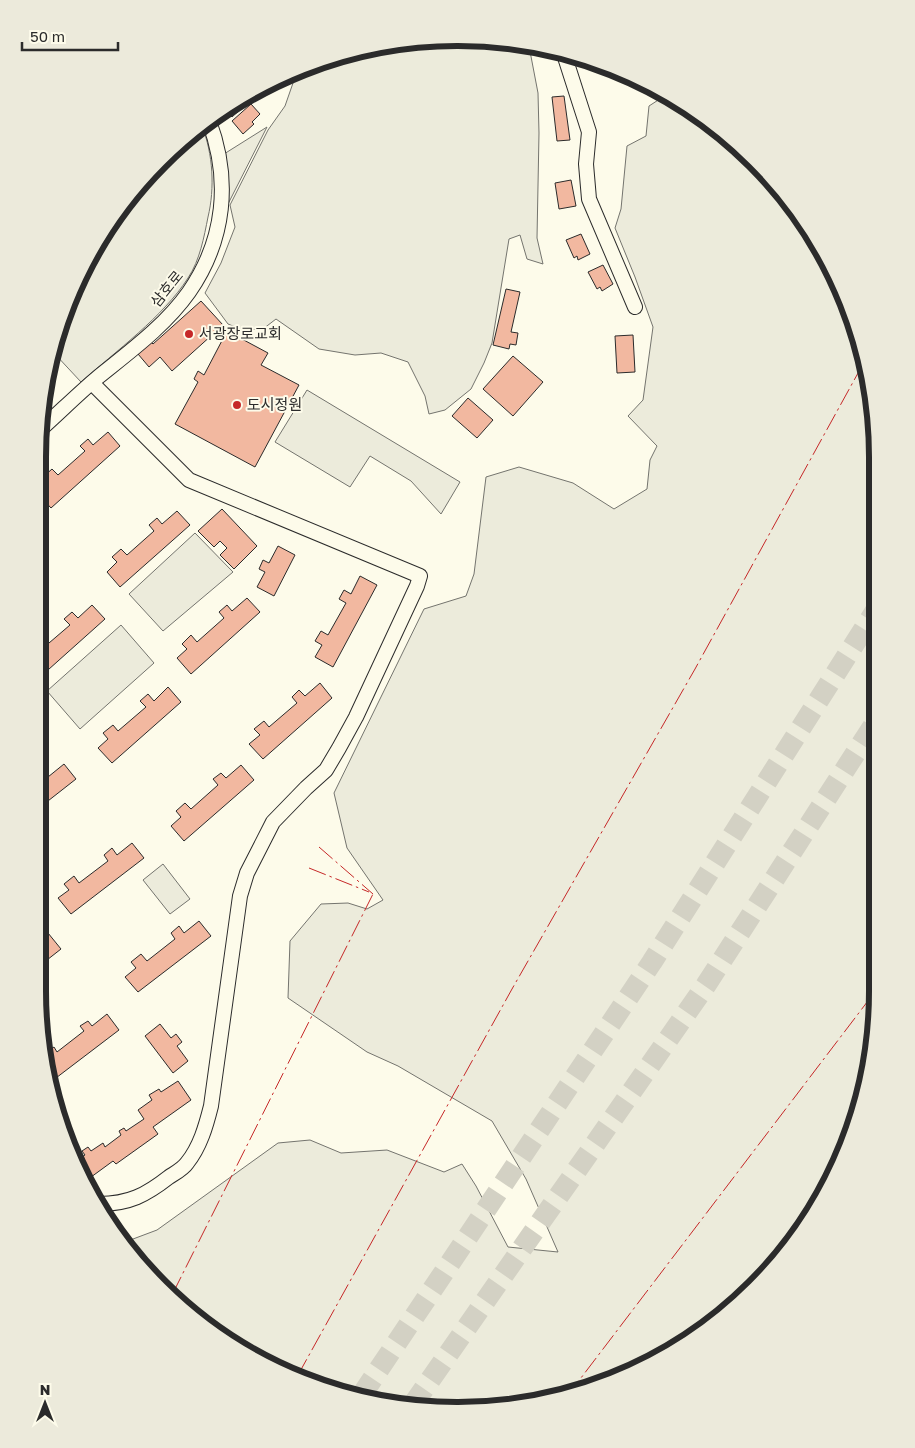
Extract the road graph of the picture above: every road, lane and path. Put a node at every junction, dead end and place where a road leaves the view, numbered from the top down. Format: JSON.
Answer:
{"nodes":[{"id":1,"x":566,"y":61,"type":"edge"},
{"id":2,"x":212,"y":128,"type":"edge"},
{"id":3,"x":635,"y":307,"type":"dead end"},
{"id":4,"x":92,"y":383,"type":"junction"},
{"id":5,"x":48,"y":423,"type":"edge"},
{"id":6,"x":106,"y":1204,"type":"edge"}],
"edges":[{"from":1,"to":3,"type":"street"},
{"from":2,"to":4,"type":"street","name":"삼호로"},
{"from":4,"to":5,"type":"street","name":"삼호로"},
{"from":4,"to":6,"type":"street"}]}
